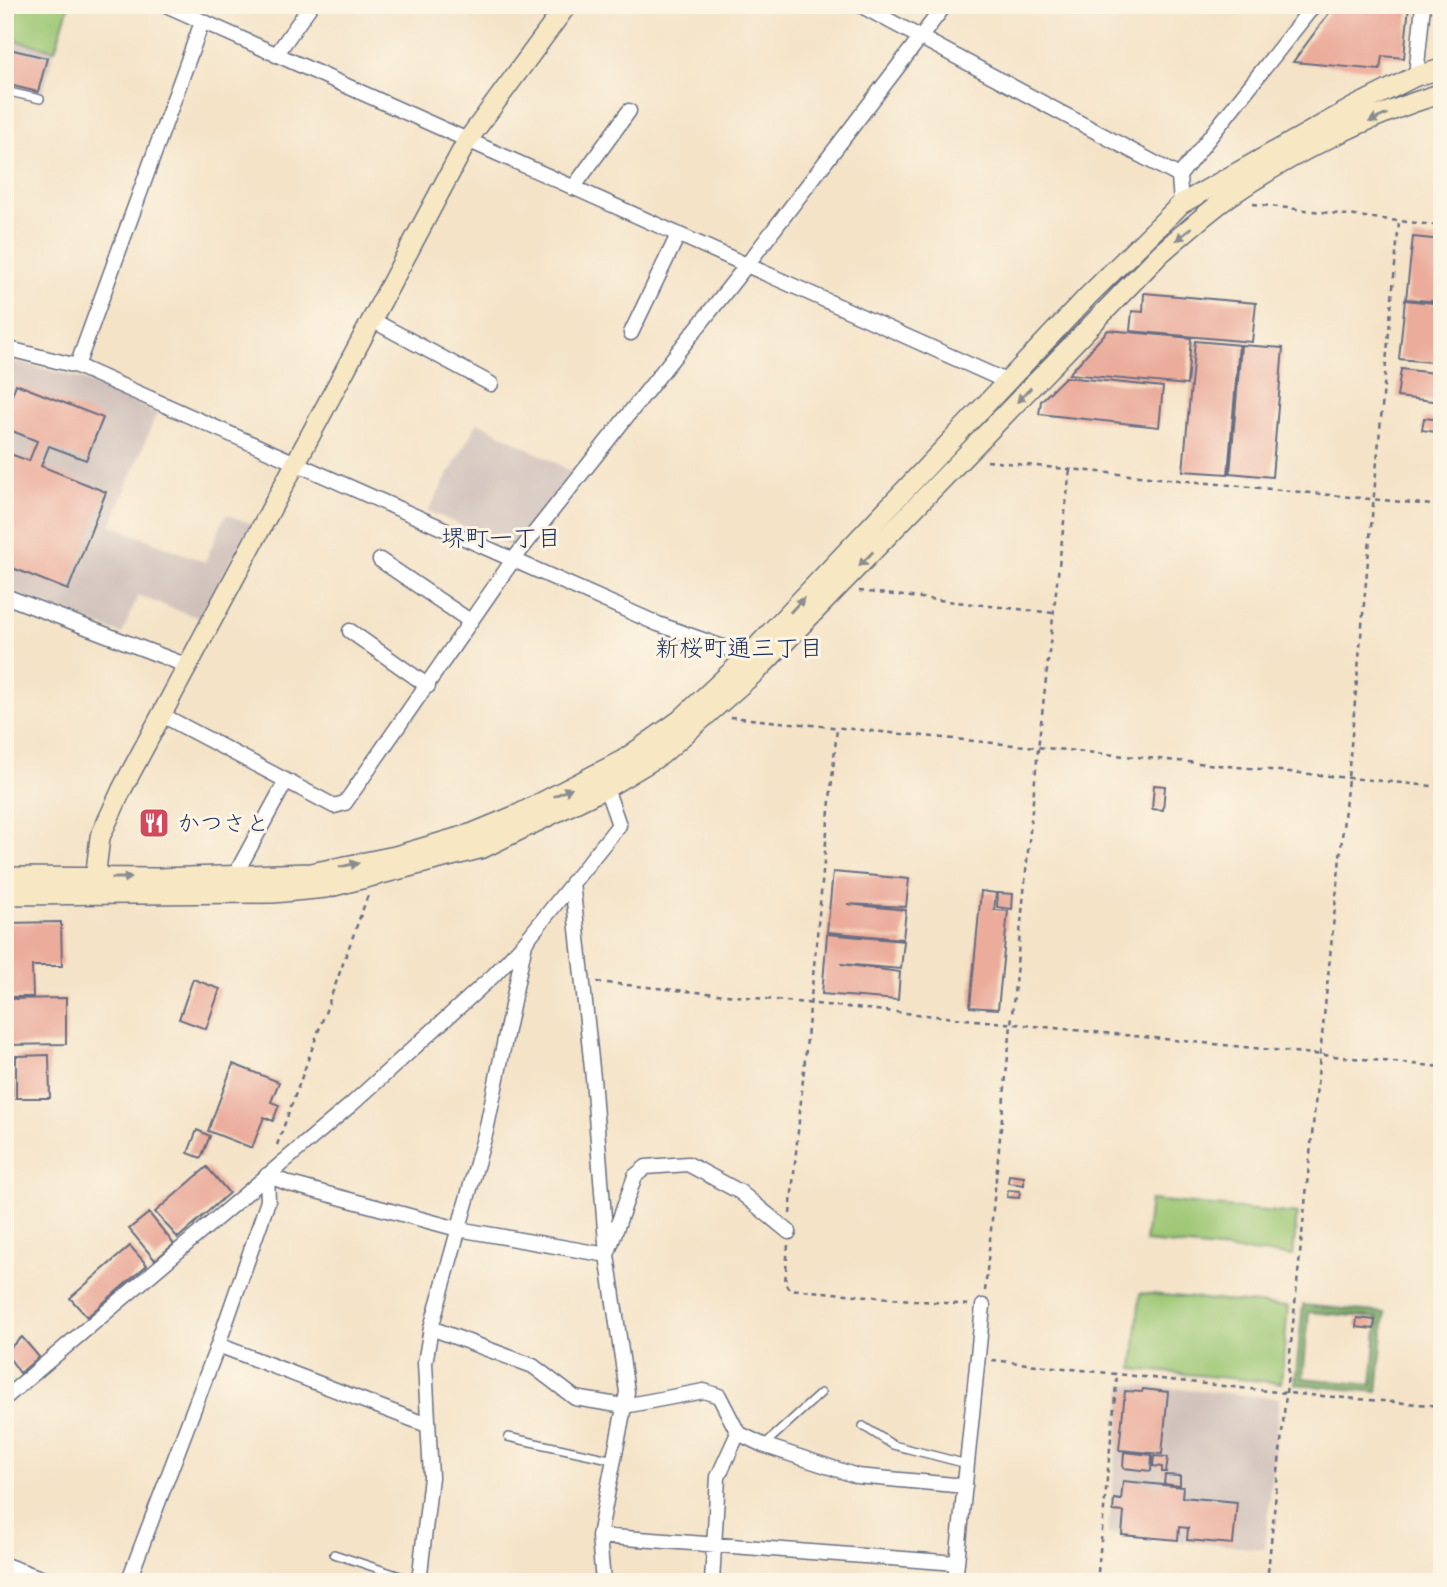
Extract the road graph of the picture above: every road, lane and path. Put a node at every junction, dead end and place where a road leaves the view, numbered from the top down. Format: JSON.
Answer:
{"nodes":[{"id":1,"x":166,"y":5,"type":"edge"},
{"id":2,"x":311,"y":5,"type":"edge"},
{"id":3,"x":567,"y":5,"type":"edge"},
{"id":4,"x":860,"y":5,"type":"edge"},
{"id":5,"x":946,"y":5,"type":"edge"},
{"id":6,"x":1314,"y":5,"type":"edge"},
{"id":7,"x":1423,"y":5,"type":"edge"},
{"id":8,"x":202,"y":22,"type":"junction"},
{"id":9,"x":921,"y":38,"type":"junction"},
{"id":10,"x":276,"y":55,"type":"junction"},
{"id":11,"x":1442,"y":69,"type":"edge"},
{"id":12,"x":1416,"y":76,"type":"junction"},
{"id":13,"x":5,"y":91,"type":"edge"},
{"id":14,"x":1442,"y":93,"type":"edge"},
{"id":15,"x":40,"y":99,"type":"dead end"},
{"id":16,"x":629,"y":111,"type":"dead end"},
{"id":17,"x":467,"y":141,"type":"junction"},
{"id":18,"x":1179,"y":176,"type":"junction"},
{"id":19,"x":573,"y":188,"type":"junction"},
{"id":20,"x":1230,"y":196,"type":"junction"},
{"id":21,"x":1181,"y":204,"type":"junction"},
{"id":22,"x":1399,"y":222,"type":"junction"},
{"id":23,"x":1442,"y":226,"type":"edge"},
{"id":24,"x":678,"y":235,"type":"junction"},
{"id":25,"x":746,"y":266,"type":"junction"},
{"id":26,"x":372,"y":320,"type":"junction"},
{"id":27,"x":631,"y":333,"type":"dead end"},
{"id":28,"x":5,"y":348,"type":"edge"},
{"id":29,"x":77,"y":366,"type":"junction"},
{"id":30,"x":1008,"y":382,"type":"junction"},
{"id":31,"x":491,"y":384,"type":"dead end"},
{"id":32,"x":962,"y":458,"type":"junction"},
{"id":33,"x":296,"y":464,"type":"junction"},
{"id":34,"x":1070,"y":469,"type":"junction"},
{"id":35,"x":1372,"y":499,"type":"junction"},
{"id":36,"x":1442,"y":506,"type":"edge"},
{"id":37,"x":380,"y":560,"type":"dead end"},
{"id":38,"x":513,"y":560,"type":"junction"},
{"id":39,"x":838,"y":588,"type":"junction"},
{"id":40,"x":5,"y":596,"type":"edge"},
{"id":41,"x":1053,"y":613,"type":"junction"},
{"id":42,"x":470,"y":621,"type":"junction"},
{"id":43,"x":350,"y":631,"type":"dead end"},
{"id":44,"x":748,"y":656,"type":"junction"},
{"id":45,"x":188,"y":666,"type":"junction"},
{"id":46,"x":428,"y":686,"type":"junction"},
{"id":47,"x":162,"y":715,"type":"junction"},
{"id":48,"x":710,"y":715,"type":"junction"},
{"id":49,"x":837,"y":728,"type":"junction"},
{"id":50,"x":1038,"y":749,"type":"junction"},
{"id":51,"x":1348,"y":778,"type":"junction"},
{"id":52,"x":286,"y":781,"type":"junction"},
{"id":53,"x":1442,"y":787,"type":"edge"},
{"id":54,"x":606,"y":788,"type":"junction"},
{"id":55,"x":5,"y":877,"type":"edge"},
{"id":56,"x":234,"y":877,"type":"junction"},
{"id":57,"x":373,"y":879,"type":"junction"},
{"id":58,"x":572,"y":882,"type":"junction"},
{"id":59,"x":94,"y":887,"type":"junction"},
{"id":60,"x":5,"y":895,"type":"edge"},
{"id":61,"x":525,"y":942,"type":"junction"},
{"id":62,"x":584,"y":980,"type":"junction"},
{"id":63,"x":812,"y":1002,"type":"junction"},
{"id":64,"x":1012,"y":1021,"type":"junction"},
{"id":65,"x":1320,"y":1054,"type":"junction"},
{"id":66,"x":1442,"y":1067,"type":"edge"},
{"id":67,"x":267,"y":1175,"type":"junction"},
{"id":68,"x":458,"y":1229,"type":"junction"},
{"id":69,"x":789,"y":1232,"type":"junction"},
{"id":70,"x":607,"y":1255,"type":"junction"},
{"id":71,"x":983,"y":1306,"type":"junction"},
{"id":72,"x":431,"y":1328,"type":"junction"},
{"id":73,"x":218,"y":1345,"type":"junction"},
{"id":74,"x":978,"y":1359,"type":"junction"},
{"id":75,"x":1117,"y":1375,"type":"junction"},
{"id":76,"x":821,"y":1393,"type":"dead end"},
{"id":77,"x":1286,"y":1393,"type":"junction"},
{"id":78,"x":5,"y":1398,"type":"edge"},
{"id":79,"x":624,"y":1406,"type":"junction"},
{"id":80,"x":1442,"y":1406,"type":"edge"},
{"id":81,"x":428,"y":1425,"type":"junction"},
{"id":82,"x":863,"y":1426,"type":"dead end"},
{"id":83,"x":738,"y":1433,"type":"junction"},
{"id":84,"x":508,"y":1437,"type":"dead end"},
{"id":85,"x":763,"y":1445,"type":"junction"},
{"id":86,"x":614,"y":1460,"type":"junction"},
{"id":87,"x":967,"y":1464,"type":"junction"},
{"id":88,"x":965,"y":1486,"type":"junction"},
{"id":89,"x":599,"y":1536,"type":"junction"},
{"id":90,"x":712,"y":1546,"type":"junction"},
{"id":91,"x":334,"y":1554,"type":"dead end"},
{"id":92,"x":957,"y":1563,"type":"junction"},
{"id":93,"x":5,"y":1565,"type":"edge"},
{"id":94,"x":52,"y":1582,"type":"edge"},
{"id":95,"x":128,"y":1582,"type":"edge"},
{"id":96,"x":419,"y":1582,"type":"edge"},
{"id":97,"x":603,"y":1582,"type":"edge"},
{"id":98,"x":712,"y":1582,"type":"edge"},
{"id":99,"x":955,"y":1582,"type":"edge"},
{"id":100,"x":1097,"y":1582,"type":"edge"},
{"id":101,"x":1267,"y":1582,"type":"edge"}],
"edges":[{"from":1,"to":8,"type":"street"},
{"from":2,"to":10,"type":"street"},
{"from":3,"to":17,"type":"street"},
{"from":4,"to":9,"type":"street"},
{"from":5,"to":9,"type":"street"},
{"from":6,"to":18,"type":"street"},
{"from":7,"to":12,"type":"street"},
{"from":8,"to":10,"type":"street"},
{"from":8,"to":29,"type":"street"},
{"from":9,"to":18,"type":"street"},
{"from":9,"to":25,"type":"street"},
{"from":10,"to":17,"type":"street"},
{"from":11,"to":12,"type":"street"},
{"from":12,"to":21,"type":"street"},
{"from":13,"to":15,"type":"lane"},
{"from":14,"to":20,"type":"street","one_way":true},
{"from":16,"to":19,"type":"street"},
{"from":17,"to":19,"type":"street"},
{"from":17,"to":26,"type":"street"},
{"from":18,"to":21,"type":"street"},
{"from":19,"to":24,"type":"street"},
{"from":20,"to":22,"type":"path"},
{"from":20,"to":32,"type":"street","one_way":true},
{"from":21,"to":30,"type":"street"},
{"from":22,"to":23,"type":"path"},
{"from":22,"to":35,"type":"path"},
{"from":24,"to":25,"type":"street"},
{"from":24,"to":27,"type":"street"},
{"from":25,"to":30,"type":"street"},
{"from":25,"to":38,"type":"street"},
{"from":26,"to":31,"type":"street"},
{"from":26,"to":33,"type":"street"},
{"from":28,"to":29,"type":"street"},
{"from":29,"to":33,"type":"street"},
{"from":44,"to":30,"type":"street","one_way":true},
{"from":32,"to":34,"type":"path"},
{"from":32,"to":39,"type":"street","one_way":true},
{"from":33,"to":38,"type":"street"},
{"from":33,"to":45,"type":"street"},
{"from":34,"to":35,"type":"path"},
{"from":34,"to":41,"type":"path"},
{"from":35,"to":36,"type":"path"},
{"from":35,"to":51,"type":"path"},
{"from":37,"to":42,"type":"street"},
{"from":38,"to":42,"type":"street"},
{"from":38,"to":44,"type":"street"},
{"from":39,"to":41,"type":"path"},
{"from":39,"to":48,"type":"street"},
{"from":40,"to":45,"type":"street"},
{"from":41,"to":50,"type":"path"},
{"from":42,"to":46,"type":"street"},
{"from":43,"to":46,"type":"street"},
{"from":56,"to":44,"type":"street","one_way":true},
{"from":45,"to":47,"type":"street"},
{"from":46,"to":52,"type":"street"},
{"from":47,"to":52,"type":"street"},
{"from":47,"to":59,"type":"street"},
{"from":48,"to":49,"type":"path"},
{"from":48,"to":54,"type":"street"},
{"from":49,"to":50,"type":"path"},
{"from":49,"to":63,"type":"path"},
{"from":50,"to":51,"type":"path"},
{"from":50,"to":64,"type":"path"},
{"from":51,"to":53,"type":"path"},
{"from":51,"to":65,"type":"path"},
{"from":52,"to":56,"type":"street"},
{"from":54,"to":57,"type":"street"},
{"from":54,"to":58,"type":"street"},
{"from":55,"to":59,"type":"street"},
{"from":59,"to":56,"type":"street","one_way":true},
{"from":57,"to":59,"type":"street"},
{"from":57,"to":67,"type":"path"},
{"from":58,"to":61,"type":"street"},
{"from":58,"to":62,"type":"street"},
{"from":59,"to":60,"type":"street"},
{"from":61,"to":67,"type":"street"},
{"from":61,"to":68,"type":"street"},
{"from":62,"to":63,"type":"path"},
{"from":62,"to":70,"type":"street"},
{"from":63,"to":64,"type":"path"},
{"from":63,"to":69,"type":"path"},
{"from":64,"to":65,"type":"path"},
{"from":64,"to":71,"type":"path"},
{"from":65,"to":66,"type":"path"},
{"from":65,"to":77,"type":"path"},
{"from":67,"to":68,"type":"street"},
{"from":67,"to":73,"type":"street"},
{"from":67,"to":78,"type":"street"},
{"from":68,"to":70,"type":"street"},
{"from":68,"to":72,"type":"street"},
{"from":69,"to":70,"type":"street"},
{"from":69,"to":71,"type":"path"},
{"from":70,"to":79,"type":"street"},
{"from":71,"to":74,"type":"street"},
{"from":72,"to":79,"type":"street"},
{"from":72,"to":81,"type":"street"},
{"from":73,"to":81,"type":"street"},
{"from":73,"to":95,"type":"street"},
{"from":74,"to":75,"type":"path"},
{"from":74,"to":87,"type":"street"},
{"from":75,"to":77,"type":"path"},
{"from":75,"to":100,"type":"path"},
{"from":76,"to":85,"type":"lane"},
{"from":77,"to":80,"type":"path"},
{"from":77,"to":101,"type":"path"},
{"from":79,"to":83,"type":"street"},
{"from":79,"to":86,"type":"street"},
{"from":81,"to":96,"type":"street"},
{"from":82,"to":87,"type":"lane"},
{"from":83,"to":85,"type":"street"},
{"from":83,"to":90,"type":"street"},
{"from":84,"to":86,"type":"lane"},
{"from":85,"to":88,"type":"street"},
{"from":86,"to":89,"type":"street"},
{"from":87,"to":88,"type":"street"},
{"from":88,"to":92,"type":"street"},
{"from":89,"to":90,"type":"street"},
{"from":89,"to":97,"type":"street"},
{"from":90,"to":92,"type":"street"},
{"from":90,"to":98,"type":"street"},
{"from":91,"to":96,"type":"lane"},
{"from":92,"to":99,"type":"street"},
{"from":93,"to":94,"type":"street"}]}
